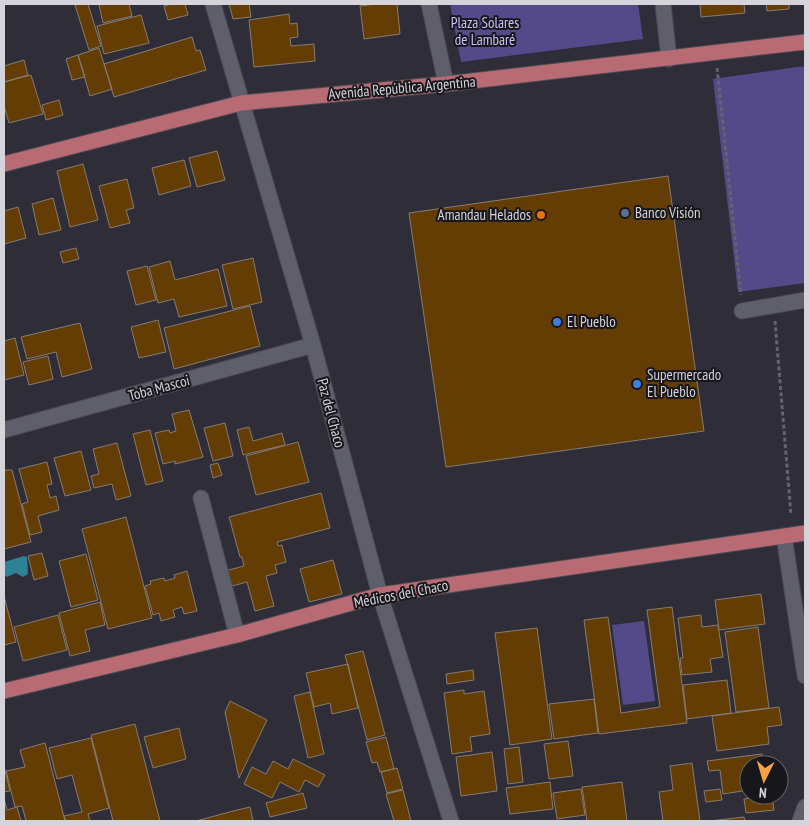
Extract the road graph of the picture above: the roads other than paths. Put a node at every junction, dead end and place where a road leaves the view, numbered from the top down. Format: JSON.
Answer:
{"nodes":[{"id":1,"x":213,"y":4,"type":"edge"},
{"id":2,"x":430,"y":4,"type":"edge"},
{"id":3,"x":663,"y":4,"type":"edge"},
{"id":4,"x":805,"y":42,"type":"edge"},
{"id":5,"x":669,"y":59,"type":"junction"},
{"id":6,"x":446,"y":84,"type":"junction"},
{"id":7,"x":241,"y":103,"type":"junction"},
{"id":8,"x":4,"y":164,"type":"edge"},
{"id":9,"x":805,"y":300,"type":"edge"},
{"id":10,"x":742,"y":311,"type":"road end"},
{"id":11,"x":314,"y":345,"type":"junction"},
{"id":12,"x":4,"y":430,"type":"edge"},
{"id":13,"x":201,"y":498,"type":"dead end"},
{"id":14,"x":805,"y":533,"type":"edge"},
{"id":15,"x":784,"y":536,"type":"junction"},
{"id":16,"x":380,"y":595,"type":"junction"},
{"id":17,"x":237,"y":634,"type":"junction"},
{"id":18,"x":805,"y":676,"type":"edge"},
{"id":19,"x":4,"y":691,"type":"edge"},
{"id":20,"x":805,"y":807,"type":"edge"},
{"id":21,"x":451,"y":821,"type":"edge"},
{"id":22,"x":800,"y":821,"type":"edge"}],
"edges":[{"from":1,"to":7,"type":"street","name":"Paz del Chaco"},
{"from":2,"to":6,"type":"street"},
{"from":3,"to":5,"type":"street"},
{"from":4,"to":5,"type":"main road","name":"Avenida República Argentina"},
{"from":5,"to":6,"type":"main road","name":"Avenida República Argentina"},
{"from":6,"to":7,"type":"main road","name":"Avenida República Argentina"},
{"from":7,"to":8,"type":"main road","name":"Avenida República Argentina"},
{"from":7,"to":11,"type":"street","name":"Paz del Chaco"},
{"from":9,"to":10,"type":"street"},
{"from":11,"to":12,"type":"street","name":"Toba Mascoi"},
{"from":11,"to":16,"type":"street","name":"Paz del Chaco"},
{"from":13,"to":17,"type":"street"},
{"from":14,"to":15,"type":"main road","name":"Médicos del Chaco"},
{"from":15,"to":16,"type":"main road","name":"Médicos del Chaco"},
{"from":15,"to":18,"type":"street"},
{"from":16,"to":17,"type":"main road","name":"Médicos del Chaco"},
{"from":16,"to":21,"type":"street","name":"Paz del Chaco"},
{"from":17,"to":19,"type":"main road","name":"Médicos del Chaco"},
{"from":20,"to":22,"type":"street"}]}
